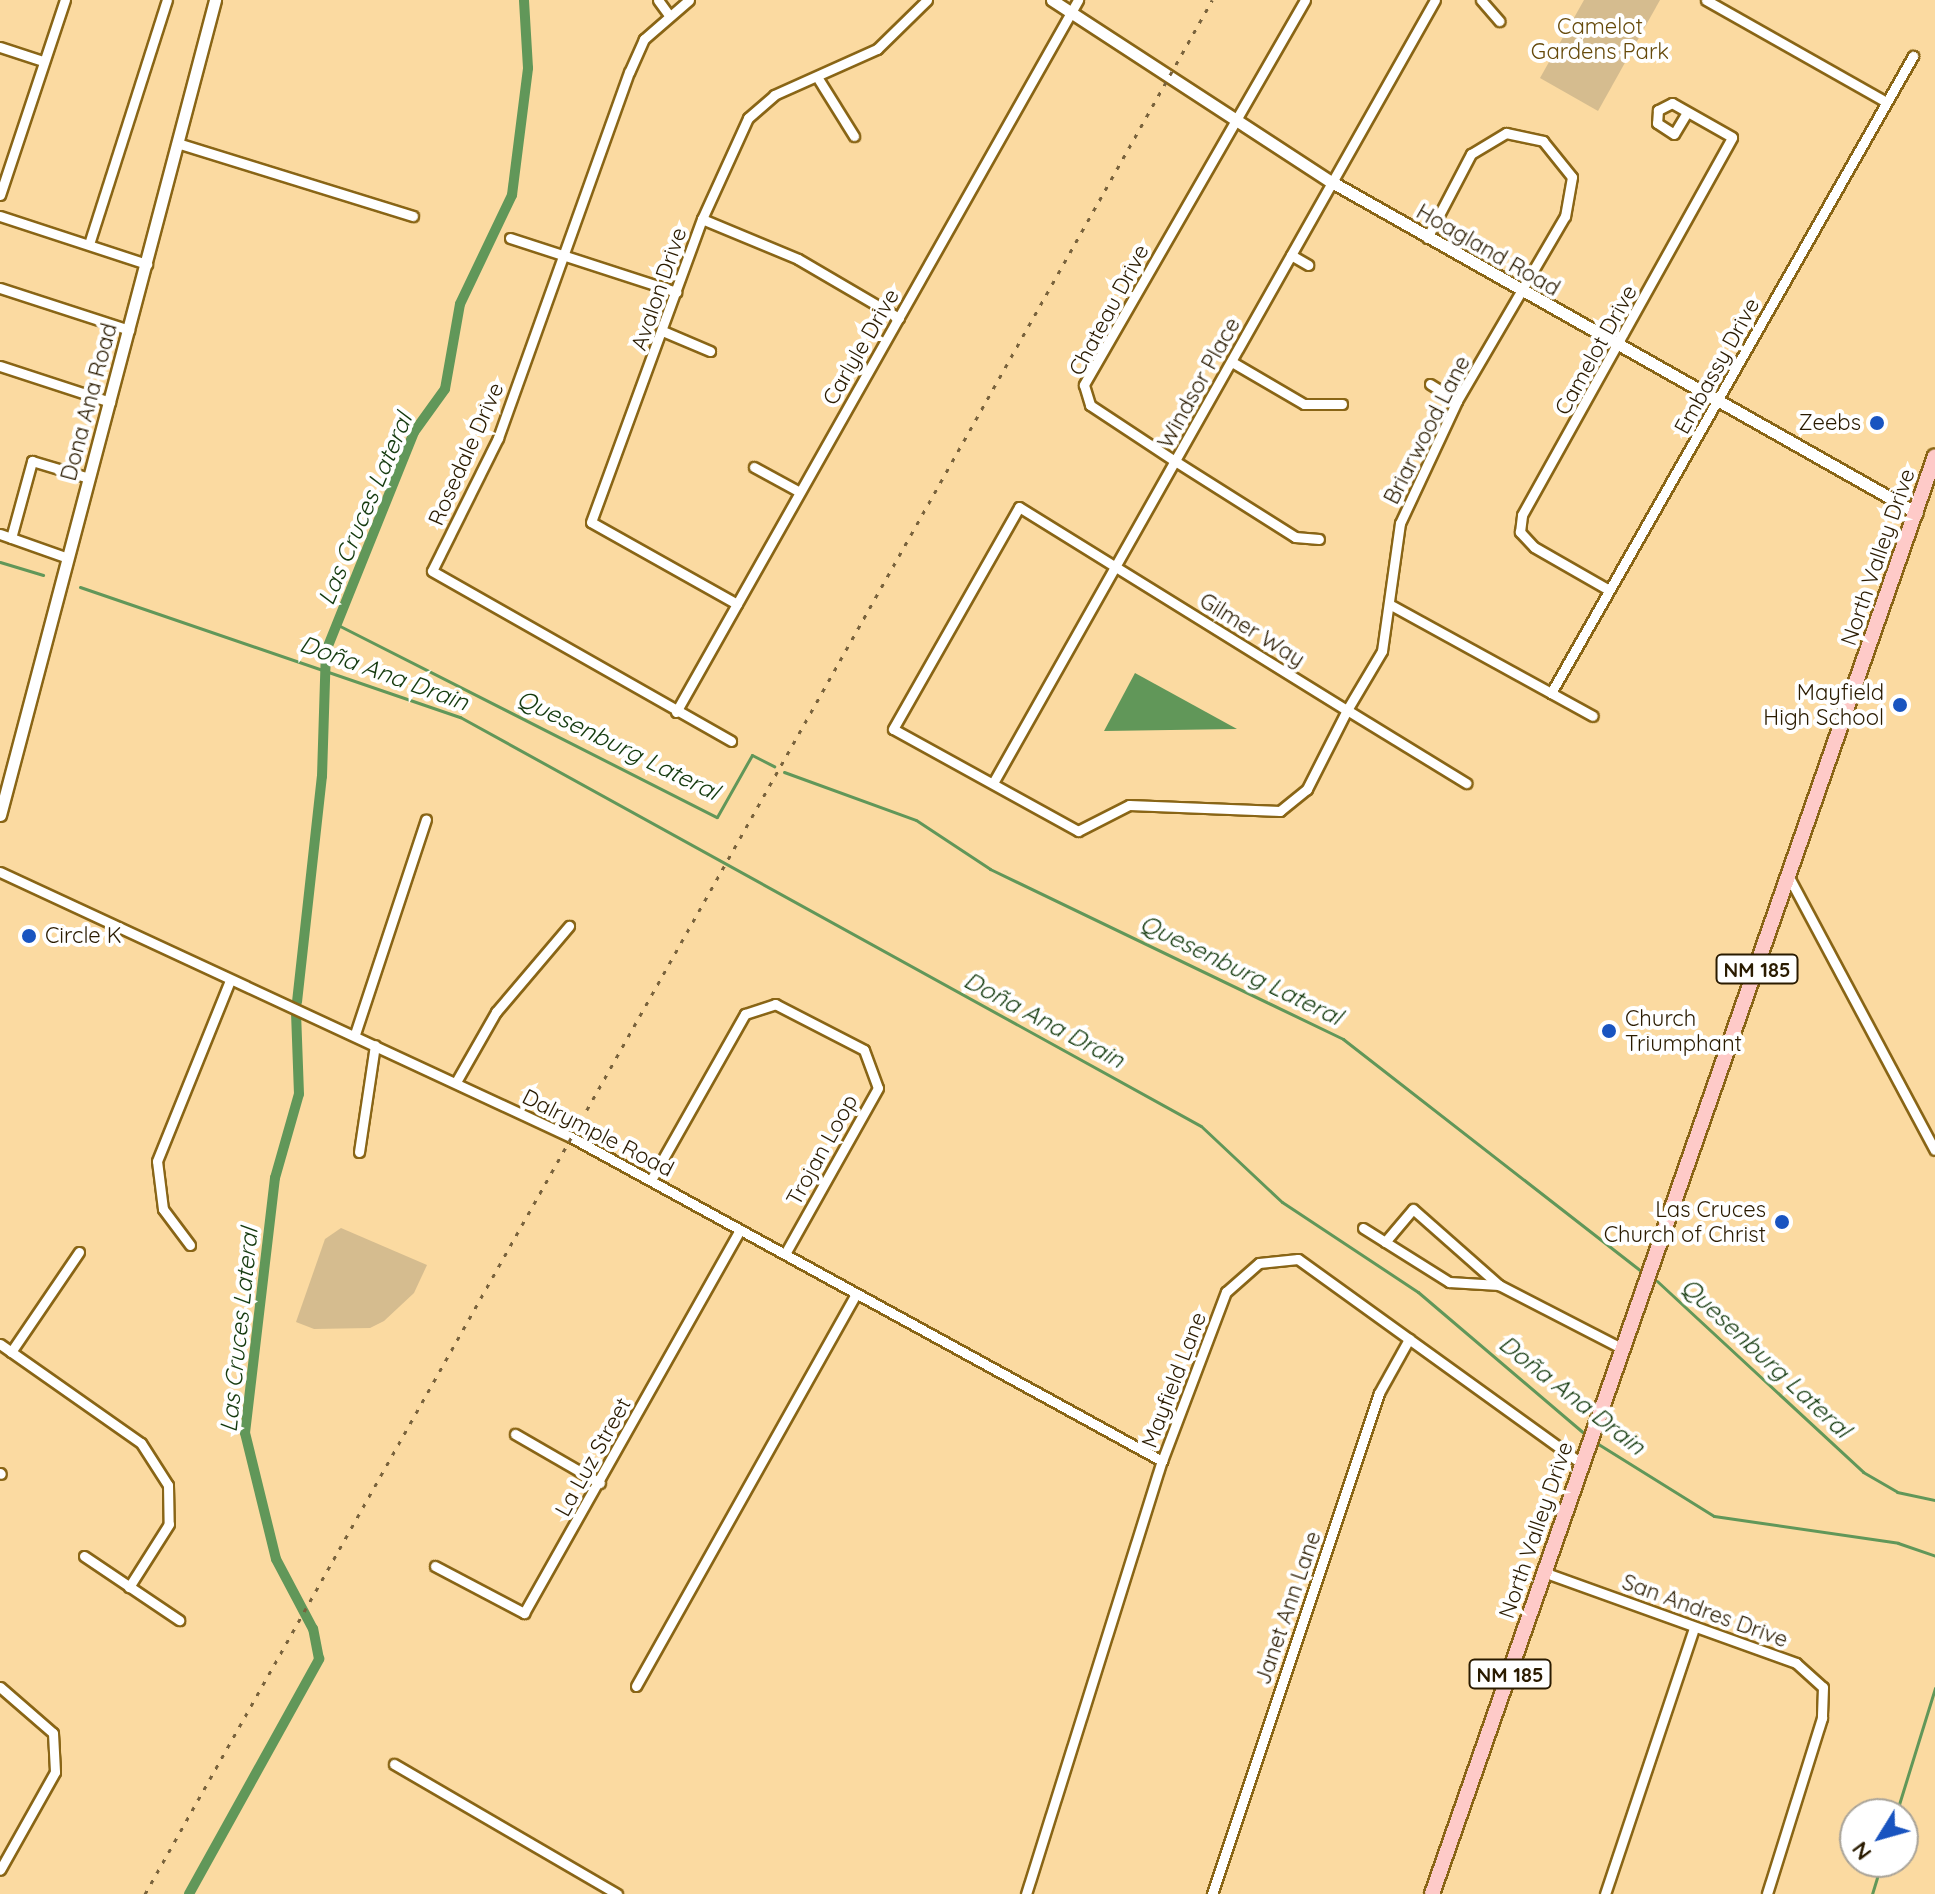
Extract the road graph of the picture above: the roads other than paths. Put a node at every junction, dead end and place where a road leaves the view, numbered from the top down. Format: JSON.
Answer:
{"nodes":[{"id":1,"x":65,"y":0,"type":"edge"},
{"id":2,"x":167,"y":0,"type":"edge"},
{"id":3,"x":215,"y":0,"type":"edge"},
{"id":4,"x":658,"y":0,"type":"edge"},
{"id":5,"x":689,"y":0,"type":"edge"},
{"id":6,"x":927,"y":0,"type":"edge"},
{"id":7,"x":1052,"y":0,"type":"edge"},
{"id":8,"x":1078,"y":0,"type":"edge"},
{"id":9,"x":1305,"y":0,"type":"edge"},
{"id":10,"x":1435,"y":0,"type":"edge"},
{"id":11,"x":1481,"y":0,"type":"edge"},
{"id":12,"x":1706,"y":0,"type":"edge"},
{"id":13,"x":1070,"y":13,"type":"junction"},
{"id":14,"x":669,"y":15,"type":"junction"},
{"id":15,"x":1499,"y":21,"type":"dead end"},
{"id":16,"x":0,"y":47,"type":"edge"},
{"id":17,"x":1913,"y":56,"type":"dead end"},
{"id":18,"x":43,"y":61,"type":"junction"},
{"id":19,"x":819,"y":80,"type":"junction"},
{"id":20,"x":1886,"y":102,"type":"junction"},
{"id":21,"x":1686,"y":114,"type":"dead end"},
{"id":22,"x":1235,"y":123,"type":"junction"},
{"id":23,"x":854,"y":136,"type":"dead end"},
{"id":24,"x":177,"y":143,"type":"junction"},
{"id":25,"x":1330,"y":181,"type":"junction"},
{"id":26,"x":0,"y":195,"type":"edge"},
{"id":27,"x":0,"y":216,"type":"edge"},
{"id":28,"x":413,"y":216,"type":"dead end"},
{"id":29,"x":702,"y":219,"type":"junction"},
{"id":30,"x":510,"y":238,"type":"dead end"},
{"id":31,"x":1427,"y":238,"type":"junction"},
{"id":32,"x":89,"y":244,"type":"junction"},
{"id":33,"x":564,"y":252,"type":"junction"},
{"id":34,"x":1291,"y":255,"type":"junction"},
{"id":35,"x":147,"y":264,"type":"junction"},
{"id":36,"x":1308,"y":265,"type":"dead end"},
{"id":37,"x":0,"y":288,"type":"edge"},
{"id":38,"x":676,"y":292,"type":"junction"},
{"id":39,"x":1522,"y":294,"type":"junction"},
{"id":40,"x":899,"y":318,"type":"junction"},
{"id":41,"x":129,"y":330,"type":"junction"},
{"id":42,"x":665,"y":332,"type":"junction"},
{"id":43,"x":1619,"y":349,"type":"junction"},
{"id":44,"x":710,"y":351,"type":"dead end"},
{"id":45,"x":1232,"y":362,"type":"junction"},
{"id":46,"x":0,"y":366,"type":"edge"},
{"id":47,"x":1430,"y":384,"type":"dead end"},
{"id":48,"x":1457,"y":401,"type":"junction"},
{"id":49,"x":110,"y":402,"type":"junction"},
{"id":50,"x":1718,"y":403,"type":"junction"},
{"id":51,"x":1342,"y":404,"type":"dead end"},
{"id":52,"x":1935,"y":456,"type":"edge"},
{"id":53,"x":1175,"y":461,"type":"junction"},
{"id":54,"x":754,"y":467,"type":"dead end"},
{"id":55,"x":89,"y":478,"type":"junction"},
{"id":56,"x":798,"y":491,"type":"junction"},
{"id":57,"x":1917,"y":513,"type":"junction"},
{"id":58,"x":0,"y":534,"type":"edge"},
{"id":59,"x":11,"y":538,"type":"junction"},
{"id":60,"x":1319,"y":539,"type":"dead end"},
{"id":61,"x":68,"y":558,"type":"junction"},
{"id":62,"x":1114,"y":565,"type":"junction"},
{"id":63,"x":1609,"y":590,"type":"junction"},
{"id":64,"x":737,"y":604,"type":"junction"},
{"id":65,"x":1391,"y":605,"type":"junction"},
{"id":66,"x":1551,"y":693,"type":"junction"},
{"id":67,"x":1347,"y":710,"type":"junction"},
{"id":68,"x":676,"y":712,"type":"junction"},
{"id":69,"x":1593,"y":716,"type":"dead end"},
{"id":70,"x":893,"y":729,"type":"joint"},
{"id":71,"x":731,"y":741,"type":"dead end"},
{"id":72,"x":993,"y":783,"type":"junction"},
{"id":73,"x":1466,"y":783,"type":"dead end"},
{"id":74,"x":0,"y":815,"type":"edge"},
{"id":75,"x":426,"y":819,"type":"dead end"},
{"id":76,"x":0,"y":872,"type":"edge"},
{"id":77,"x":1790,"y":879,"type":"junction"},
{"id":78,"x":569,"y":926,"type":"dead end"},
{"id":79,"x":230,"y":980,"type":"junction"},
{"id":80,"x":355,"y":1034,"type":"junction"},
{"id":81,"x":375,"y":1045,"type":"junction"},
{"id":82,"x":456,"y":1082,"type":"junction"},
{"id":83,"x":1935,"y":1150,"type":"edge"},
{"id":84,"x":359,"y":1152,"type":"dead end"},
{"id":85,"x":651,"y":1180,"type":"junction"},
{"id":86,"x":1363,"y":1228,"type":"dead end"},
{"id":87,"x":740,"y":1230,"type":"junction"},
{"id":88,"x":1385,"y":1242,"type":"junction"},
{"id":89,"x":190,"y":1245,"type":"dead end"},
{"id":90,"x":79,"y":1252,"type":"dead end"},
{"id":91,"x":785,"y":1254,"type":"junction"},
{"id":92,"x":1499,"y":1285,"type":"junction"},
{"id":93,"x":856,"y":1294,"type":"junction"},
{"id":94,"x":1409,"y":1339,"type":"junction"},
{"id":95,"x":0,"y":1344,"type":"edge"},
{"id":96,"x":1623,"y":1349,"type":"junction"},
{"id":97,"x":11,"y":1352,"type":"junction"},
{"id":98,"x":515,"y":1434,"type":"dead end"},
{"id":99,"x":1584,"y":1459,"type":"junction"},
{"id":100,"x":1162,"y":1461,"type":"junction"},
{"id":101,"x":600,"y":1483,"type":"junction"},
{"id":102,"x":84,"y":1556,"type":"dead end"},
{"id":103,"x":435,"y":1566,"type":"dead end"},
{"id":104,"x":1546,"y":1573,"type":"junction"},
{"id":105,"x":129,"y":1587,"type":"junction"},
{"id":106,"x":179,"y":1620,"type":"dead end"},
{"id":107,"x":1694,"y":1628,"type":"junction"},
{"id":108,"x":636,"y":1686,"type":"dead end"},
{"id":109,"x":0,"y":1687,"type":"edge"},
{"id":110,"x":394,"y":1764,"type":"dead end"},
{"id":111,"x":0,"y":1870,"type":"edge"},
{"id":112,"x":617,"y":1894,"type":"edge"},
{"id":113,"x":1026,"y":1894,"type":"edge"},
{"id":114,"x":1212,"y":1894,"type":"edge"},
{"id":115,"x":1432,"y":1894,"type":"edge"},
{"id":116,"x":1605,"y":1894,"type":"edge"},
{"id":117,"x":1767,"y":1894,"type":"edge"}],
"edges":[{"from":1,"to":18,"type":"street"},
{"from":2,"to":32,"type":"street"},
{"from":3,"to":24,"type":"street","name":"Dona Ana Road"},
{"from":4,"to":14,"type":"street"},
{"from":5,"to":14,"type":"street","name":"Rosedale Drive"},
{"from":6,"to":19,"type":"street","name":"Avalon Drive"},
{"from":7,"to":13,"type":"street","name":"Hoagland Road"},
{"from":8,"to":13,"type":"street","name":"Carlyle Drive"},
{"from":9,"to":22,"type":"street","name":"Chateau Drive"},
{"from":10,"to":25,"type":"street","name":"Windsor Place"},
{"from":11,"to":15,"type":"street"},
{"from":12,"to":20,"type":"street"},
{"from":13,"to":22,"type":"street","name":"Hoagland Road"},
{"from":13,"to":40,"type":"street","name":"Carlyle Drive"},
{"from":14,"to":33,"type":"street","name":"Rosedale Drive"},
{"from":16,"to":18,"type":"street"},
{"from":17,"to":20,"type":"street","name":"Embassy Drive"},
{"from":18,"to":26,"type":"street"},
{"from":19,"to":23,"type":"street"},
{"from":19,"to":29,"type":"street","name":"Avalon Drive"},
{"from":20,"to":50,"type":"street","name":"Embassy Drive"},
{"from":21,"to":43,"type":"street","name":"Camelot Drive"},
{"from":22,"to":25,"type":"street","name":"Hoagland Road"},
{"from":22,"to":53,"type":"street","name":"Chateau Drive"},
{"from":24,"to":28,"type":"street"},
{"from":24,"to":35,"type":"street","name":"Dona Ana Road"},
{"from":25,"to":31,"type":"street","name":"Hoagland Road"},
{"from":25,"to":34,"type":"street","name":"Windsor Place"},
{"from":27,"to":32,"type":"street"},
{"from":29,"to":38,"type":"street","name":"Avalon Drive"},
{"from":29,"to":40,"type":"street"},
{"from":30,"to":33,"type":"street"},
{"from":31,"to":39,"type":"street","name":"Hoagland Road"},
{"from":31,"to":39,"type":"street","name":"Briarwood Lane"},
{"from":32,"to":35,"type":"street"},
{"from":33,"to":38,"type":"street"},
{"from":33,"to":68,"type":"street","name":"Rosedale Drive"},
{"from":34,"to":36,"type":"street"},
{"from":34,"to":45,"type":"street","name":"Windsor Place"},
{"from":35,"to":41,"type":"street","name":"Dona Ana Road"},
{"from":37,"to":41,"type":"street"},
{"from":38,"to":42,"type":"street","name":"Avalon Drive"},
{"from":39,"to":43,"type":"street","name":"Hoagland Road"},
{"from":39,"to":48,"type":"street","name":"Briarwood Lane"},
{"from":40,"to":56,"type":"street","name":"Carlyle Drive"},
{"from":41,"to":49,"type":"street","name":"Dona Ana Road"},
{"from":42,"to":44,"type":"street"},
{"from":42,"to":64,"type":"street","name":"Avalon Drive"},
{"from":43,"to":50,"type":"street","name":"Hoagland Road"},
{"from":43,"to":63,"type":"street","name":"Camelot Drive"},
{"from":45,"to":51,"type":"street"},
{"from":45,"to":53,"type":"street","name":"Windsor Place"},
{"from":46,"to":49,"type":"street"},
{"from":47,"to":48,"type":"street"},
{"from":48,"to":65,"type":"street","name":"Briarwood Lane"},
{"from":49,"to":55,"type":"street","name":"Dona Ana Road"},
{"from":50,"to":57,"type":"street","name":"Hoagland Road"},
{"from":50,"to":63,"type":"street","name":"Embassy Drive"},
{"from":52,"to":57,"type":"main road","name":"North Valley Drive","number":"NM 185"},
{"from":53,"to":60,"type":"street","name":"Chateau Drive"},
{"from":53,"to":62,"type":"street","name":"Windsor Place"},
{"from":54,"to":56,"type":"street"},
{"from":55,"to":59,"type":"street"},
{"from":55,"to":61,"type":"street","name":"Dona Ana Road"},
{"from":56,"to":64,"type":"street","name":"Carlyle Drive"},
{"from":57,"to":77,"type":"main road","name":"North Valley Drive","number":"NM 185"},
{"from":58,"to":59,"type":"street"},
{"from":59,"to":61,"type":"street"},
{"from":61,"to":74,"type":"street","name":"Dona Ana Road"},
{"from":62,"to":67,"type":"street","name":"Gilmer Way"},
{"from":62,"to":70,"type":"street","name":"Gilmer Way"},
{"from":62,"to":72,"type":"street","name":"Windsor Place"},
{"from":63,"to":66,"type":"street","name":"Embassy Drive"},
{"from":64,"to":68,"type":"street","name":"Carlyle Drive"},
{"from":65,"to":66,"type":"street"},
{"from":65,"to":67,"type":"street","name":"Briarwood Lane"},
{"from":66,"to":69,"type":"street"},
{"from":67,"to":72,"type":"street","name":"Briarwood Lane"},
{"from":67,"to":73,"type":"street","name":"Gilmer Way"},
{"from":68,"to":71,"type":"street","name":"Rosedale Drive"},
{"from":70,"to":72,"type":"street","name":"Briarwood Lane"},
{"from":75,"to":80,"type":"street"},
{"from":76,"to":79,"type":"street","name":"Dalrymple Road"},
{"from":77,"to":83,"type":"street"},
{"from":77,"to":96,"type":"main road","name":"North Valley Drive","number":"NM 185"},
{"from":78,"to":82,"type":"street"},
{"from":79,"to":80,"type":"street","name":"Dalrymple Road"},
{"from":79,"to":89,"type":"street"},
{"from":80,"to":81,"type":"street","name":"Dalrymple Road"},
{"from":81,"to":82,"type":"street","name":"Dalrymple Road"},
{"from":81,"to":84,"type":"street"},
{"from":82,"to":85,"type":"street","name":"Dalrymple Road"},
{"from":85,"to":87,"type":"street","name":"Dalrymple Road"},
{"from":85,"to":91,"type":"street","name":"Trojan Loop"},
{"from":86,"to":88,"type":"street"},
{"from":87,"to":91,"type":"street","name":"Dalrymple Road"},
{"from":87,"to":101,"type":"street","name":"La Luz Street"},
{"from":88,"to":92,"type":"street"},
{"from":88,"to":92,"type":"street"},
{"from":90,"to":97,"type":"street"},
{"from":91,"to":93,"type":"street","name":"Dalrymple Road"},
{"from":92,"to":96,"type":"street"},
{"from":93,"to":100,"type":"street","name":"Dalrymple Road"},
{"from":93,"to":108,"type":"street"},
{"from":94,"to":99,"type":"street","name":"Mayfield Lane"},
{"from":94,"to":100,"type":"street","name":"Mayfield Lane"},
{"from":94,"to":114,"type":"street","name":"Janet Ann Lane"},
{"from":95,"to":97,"type":"street"},
{"from":96,"to":99,"type":"main road","name":"North Valley Drive","number":"NM 185"},
{"from":97,"to":105,"type":"street"},
{"from":98,"to":101,"type":"street"},
{"from":99,"to":104,"type":"main road","name":"North Valley Drive","number":"NM 185"},
{"from":100,"to":113,"type":"street","name":"Mayfield Lane"},
{"from":101,"to":103,"type":"street","name":"La Luz Street"},
{"from":102,"to":105,"type":"street"},
{"from":104,"to":107,"type":"street","name":"San Andres Drive"},
{"from":104,"to":115,"type":"main road","name":"North Valley Drive","number":"NM 185"},
{"from":105,"to":106,"type":"street"},
{"from":107,"to":116,"type":"street"},
{"from":107,"to":117,"type":"street","name":"San Andres Drive"},
{"from":109,"to":111,"type":"street"},
{"from":110,"to":112,"type":"street"}]}
